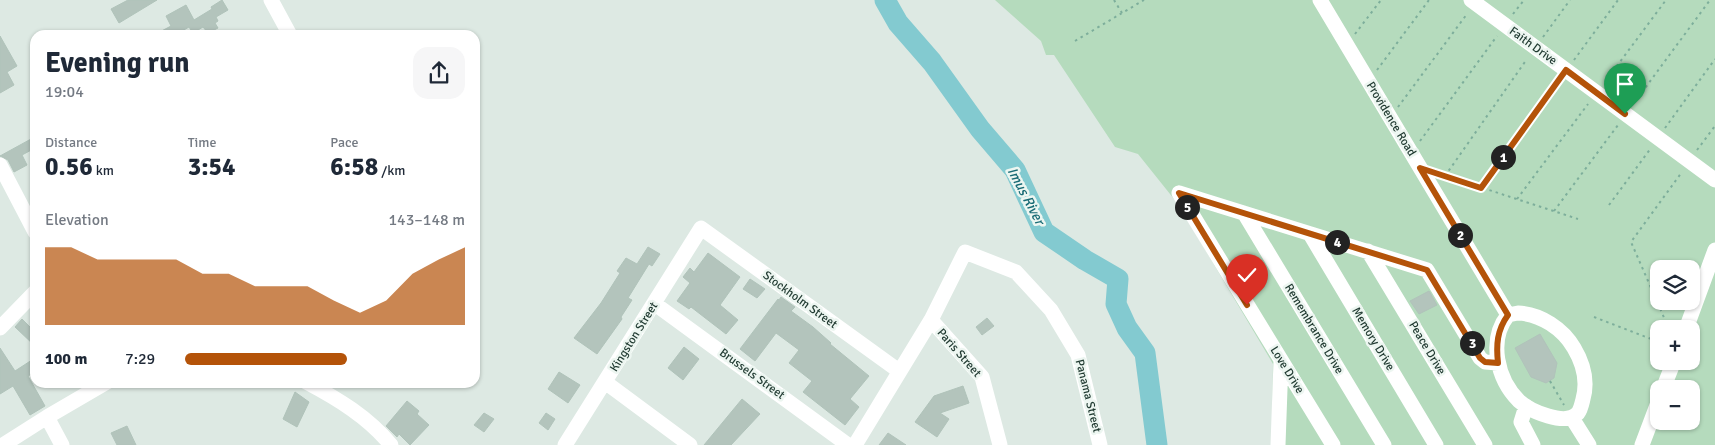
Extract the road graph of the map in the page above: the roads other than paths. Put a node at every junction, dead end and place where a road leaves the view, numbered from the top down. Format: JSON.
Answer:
{"nodes":[{"id":1,"x":271,"y":0,"type":"edge"},
{"id":2,"x":1320,"y":0,"type":"edge"},
{"id":3,"x":1473,"y":1,"type":"edge"},
{"id":4,"x":287,"y":30,"type":"edge"},
{"id":5,"x":0,"y":165,"type":"edge"},
{"id":6,"x":1715,"y":180,"type":"edge"},
{"id":7,"x":1244,"y":213,"type":"junction"},
{"id":8,"x":30,"y":222,"type":"edge"},
{"id":9,"x":701,"y":228,"type":"joint"},
{"id":10,"x":1310,"y":234,"type":"junction"},
{"id":11,"x":1715,"y":250,"type":"edge"},
{"id":12,"x":1368,"y":252,"type":"junction"},
{"id":13,"x":30,"y":297,"type":"edge"},
{"id":14,"x":655,"y":304,"type":"junction"},
{"id":15,"x":1508,"y":315,"type":"junction"},
{"id":16,"x":931,"y":320,"type":"junction"},
{"id":17,"x":1689,"y":320,"type":"edge"},
{"id":18,"x":0,"y":328,"type":"edge"},
{"id":19,"x":1281,"y":361,"type":"junction"},
{"id":20,"x":1498,"y":363,"type":"junction"},
{"id":21,"x":899,"y":371,"type":"junction"},
{"id":22,"x":605,"y":382,"type":"junction"},
{"id":23,"x":97,"y":388,"type":"edge"},
{"id":24,"x":316,"y":388,"type":"edge"},
{"id":25,"x":1526,"y":406,"type":"junction"},
{"id":26,"x":47,"y":417,"type":"junction"},
{"id":27,"x":1572,"y":418,"type":"junction"},
{"id":28,"x":1650,"y":424,"type":"edge"},
{"id":29,"x":3,"y":445,"type":"edge"},
{"id":30,"x":62,"y":445,"type":"edge"},
{"id":31,"x":391,"y":445,"type":"edge"},
{"id":32,"x":565,"y":445,"type":"edge"},
{"id":33,"x":690,"y":445,"type":"edge"},
{"id":34,"x":848,"y":445,"type":"edge"},
{"id":35,"x":855,"y":445,"type":"edge"},
{"id":36,"x":1000,"y":445,"type":"edge"},
{"id":37,"x":1100,"y":445,"type":"edge"},
{"id":38,"x":1278,"y":445,"type":"edge"},
{"id":39,"x":1333,"y":445,"type":"edge"},
{"id":40,"x":1384,"y":445,"type":"edge"},
{"id":41,"x":1436,"y":445,"type":"edge"},
{"id":42,"x":1485,"y":445,"type":"edge"},
{"id":43,"x":1533,"y":445,"type":"edge"},
{"id":44,"x":1588,"y":445,"type":"edge"},
{"id":45,"x":1642,"y":445,"type":"edge"}],
"edges":[{"from":1,"to":4,"type":"street"},
{"from":2,"to":15,"type":"street","name":"Providence Road"},
{"from":3,"to":6,"type":"street","name":"Faith Drive"},
{"from":5,"to":8,"type":"street"},
{"from":7,"to":10,"type":"street"},
{"from":7,"to":19,"type":"street","name":"Love Drive"},
{"from":7,"to":40,"type":"street","name":"Remembrance Drive"},
{"from":9,"to":14,"type":"street","name":"Kingston Street"},
{"from":9,"to":21,"type":"street","name":"Stockholm Street"},
{"from":10,"to":12,"type":"street"},
{"from":10,"to":41,"type":"street","name":"Memory Drive"},
{"from":11,"to":17,"type":"street"},
{"from":12,"to":20,"type":"street"},
{"from":12,"to":42,"type":"street","name":"Peace Drive"},
{"from":13,"to":18,"type":"street"},
{"from":14,"to":22,"type":"street","name":"Kingston Street"},
{"from":14,"to":34,"type":"street","name":"Brussels Street"},
{"from":15,"to":20,"type":"street"},
{"from":15,"to":27,"type":"street"},
{"from":16,"to":21,"type":"street"},
{"from":16,"to":36,"type":"street","name":"Paris Street"},
{"from":16,"to":37,"type":"street","name":"Panama Street"},
{"from":19,"to":38,"type":"street"},
{"from":19,"to":39,"type":"street","name":"Love Drive"},
{"from":20,"to":25,"type":"street"},
{"from":21,"to":35,"type":"street"},
{"from":22,"to":32,"type":"street","name":"Kingston Street"},
{"from":22,"to":33,"type":"street"},
{"from":23,"to":26,"type":"street"},
{"from":24,"to":31,"type":"street"},
{"from":25,"to":27,"type":"street"},
{"from":25,"to":43,"type":"street"},
{"from":26,"to":29,"type":"street"},
{"from":26,"to":30,"type":"street"},
{"from":27,"to":44,"type":"street"},
{"from":28,"to":45,"type":"street"}]}
